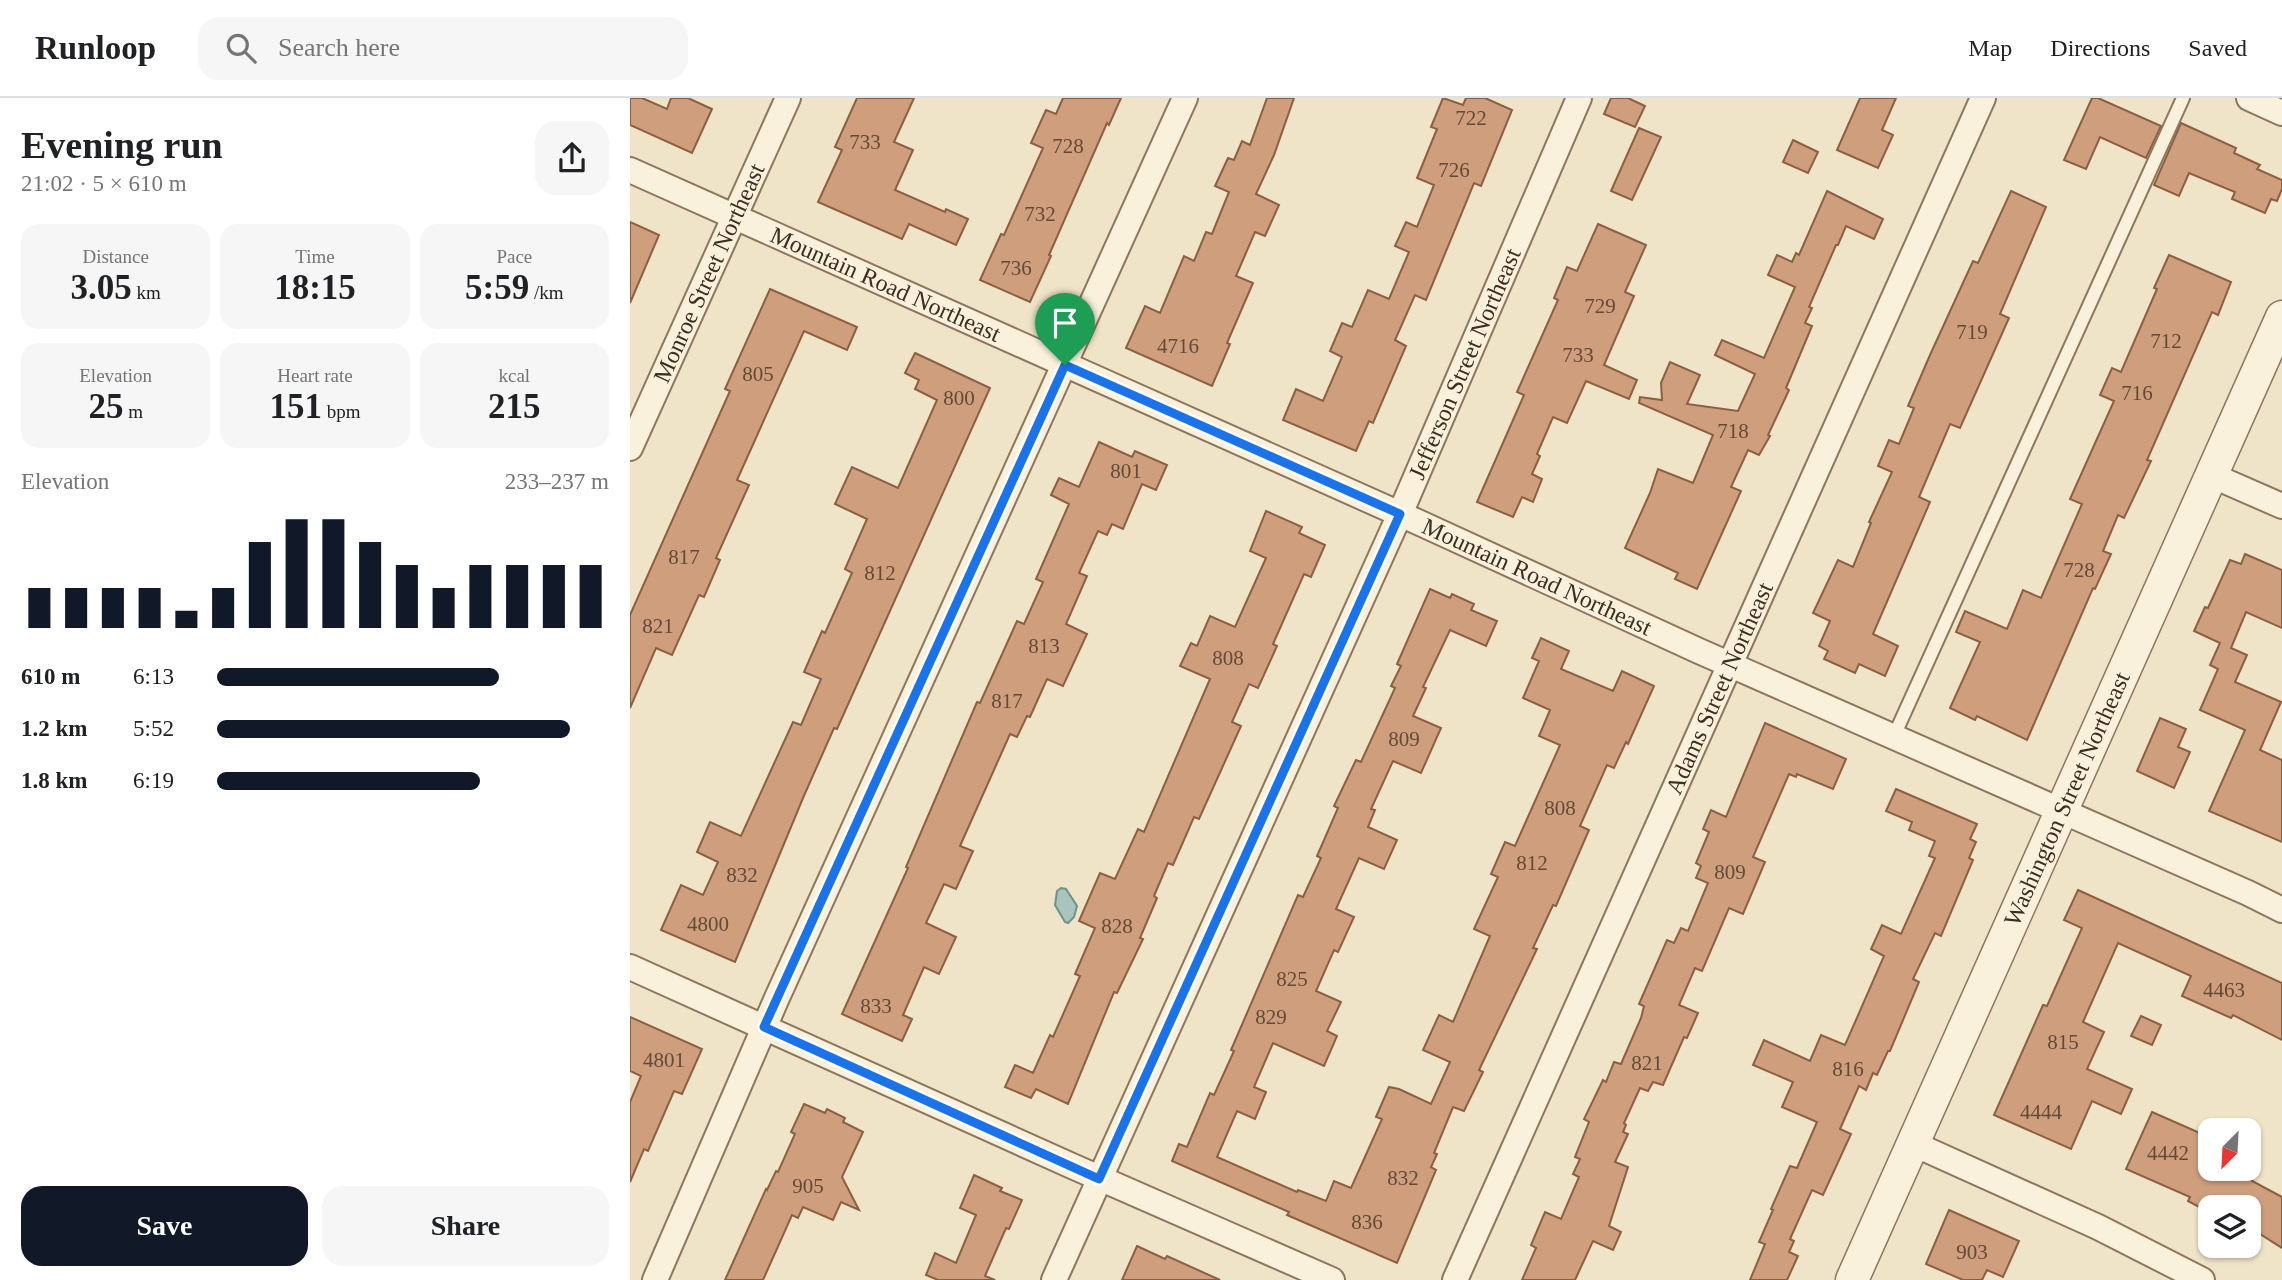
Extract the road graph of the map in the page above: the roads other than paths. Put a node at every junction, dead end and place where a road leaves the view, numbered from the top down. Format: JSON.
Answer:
{"nodes":[{"id":1,"x":788,"y":98,"type":"edge"},
{"id":2,"x":1185,"y":98,"type":"edge"},
{"id":3,"x":1579,"y":98,"type":"edge"},
{"id":4,"x":1983,"y":98,"type":"edge"},
{"id":5,"x":2183,"y":98,"type":"edge"},
{"id":6,"x":2249,"y":98,"type":"edge"},
{"id":7,"x":2282,"y":113,"type":"edge"},
{"id":8,"x":630,"y":170,"type":"edge"},
{"id":9,"x":735,"y":216,"type":"junction"},
{"id":10,"x":2282,"y":317,"type":"edge"},
{"id":11,"x":1065,"y":365,"type":"junction"},
{"id":12,"x":630,"y":448,"type":"edge"},
{"id":13,"x":2211,"y":475,"type":"junction"},
{"id":14,"x":2282,"y":506,"type":"edge"},
{"id":15,"x":1400,"y":514,"type":"junction"},
{"id":16,"x":1731,"y":664,"type":"junction"},
{"id":17,"x":1894,"y":736,"type":"junction"},
{"id":18,"x":2061,"y":810,"type":"junction"},
{"id":19,"x":2282,"y":910,"type":"edge"},
{"id":20,"x":630,"y":967,"type":"edge"},
{"id":21,"x":764,"y":1027,"type":"junction"},
{"id":22,"x":1914,"y":1144,"type":"junction"},
{"id":23,"x":1099,"y":1179,"type":"junction"},
{"id":24,"x":655,"y":1280,"type":"edge"},
{"id":25,"x":1054,"y":1280,"type":"edge"},
{"id":26,"x":1332,"y":1280,"type":"edge"},
{"id":27,"x":1455,"y":1280,"type":"edge"},
{"id":28,"x":1852,"y":1280,"type":"edge"},
{"id":29,"x":2202,"y":1280,"type":"edge"}],
"edges":[{"from":1,"to":9,"type":"street","name":"Monroe Street Northeast"},
{"from":2,"to":11,"type":"street"},
{"from":3,"to":15,"type":"street","name":"Jefferson Street Northeast"},
{"from":4,"to":16,"type":"street","name":"Adams Street Northeast"},
{"from":5,"to":17,"type":"lane"},
{"from":6,"to":7,"type":"street"},
{"from":8,"to":9,"type":"street","name":"Mountain Road Northeast"},
{"from":9,"to":11,"type":"street","name":"Mountain Road Northeast"},
{"from":9,"to":12,"type":"street","name":"Monroe Street Northeast"},
{"from":10,"to":13,"type":"street","name":"Washington Street Northeast"},
{"from":11,"to":15,"type":"street","name":"Mountain Road Northeast"},
{"from":11,"to":21,"type":"street"},
{"from":13,"to":14,"type":"street"},
{"from":13,"to":18,"type":"street","name":"Washington Street Northeast"},
{"from":15,"to":16,"type":"street","name":"Mountain Road Northeast"},
{"from":15,"to":23,"type":"street","name":"Jefferson Street Northeast"},
{"from":16,"to":17,"type":"street","name":"Mountain Road Northeast"},
{"from":16,"to":27,"type":"street","name":"Adams Street Northeast"},
{"from":17,"to":18,"type":"street","name":"Mountain Road Northeast"},
{"from":18,"to":19,"type":"street","name":"Mountain Road Northeast"},
{"from":18,"to":22,"type":"street","name":"Washington Street Northeast"},
{"from":20,"to":21,"type":"street"},
{"from":21,"to":23,"type":"street"},
{"from":21,"to":24,"type":"street"},
{"from":22,"to":28,"type":"street","name":"Washington Street Northeast"},
{"from":22,"to":29,"type":"street"},
{"from":23,"to":25,"type":"street","name":"Jefferson Street Northeast"},
{"from":23,"to":26,"type":"street"}]}
